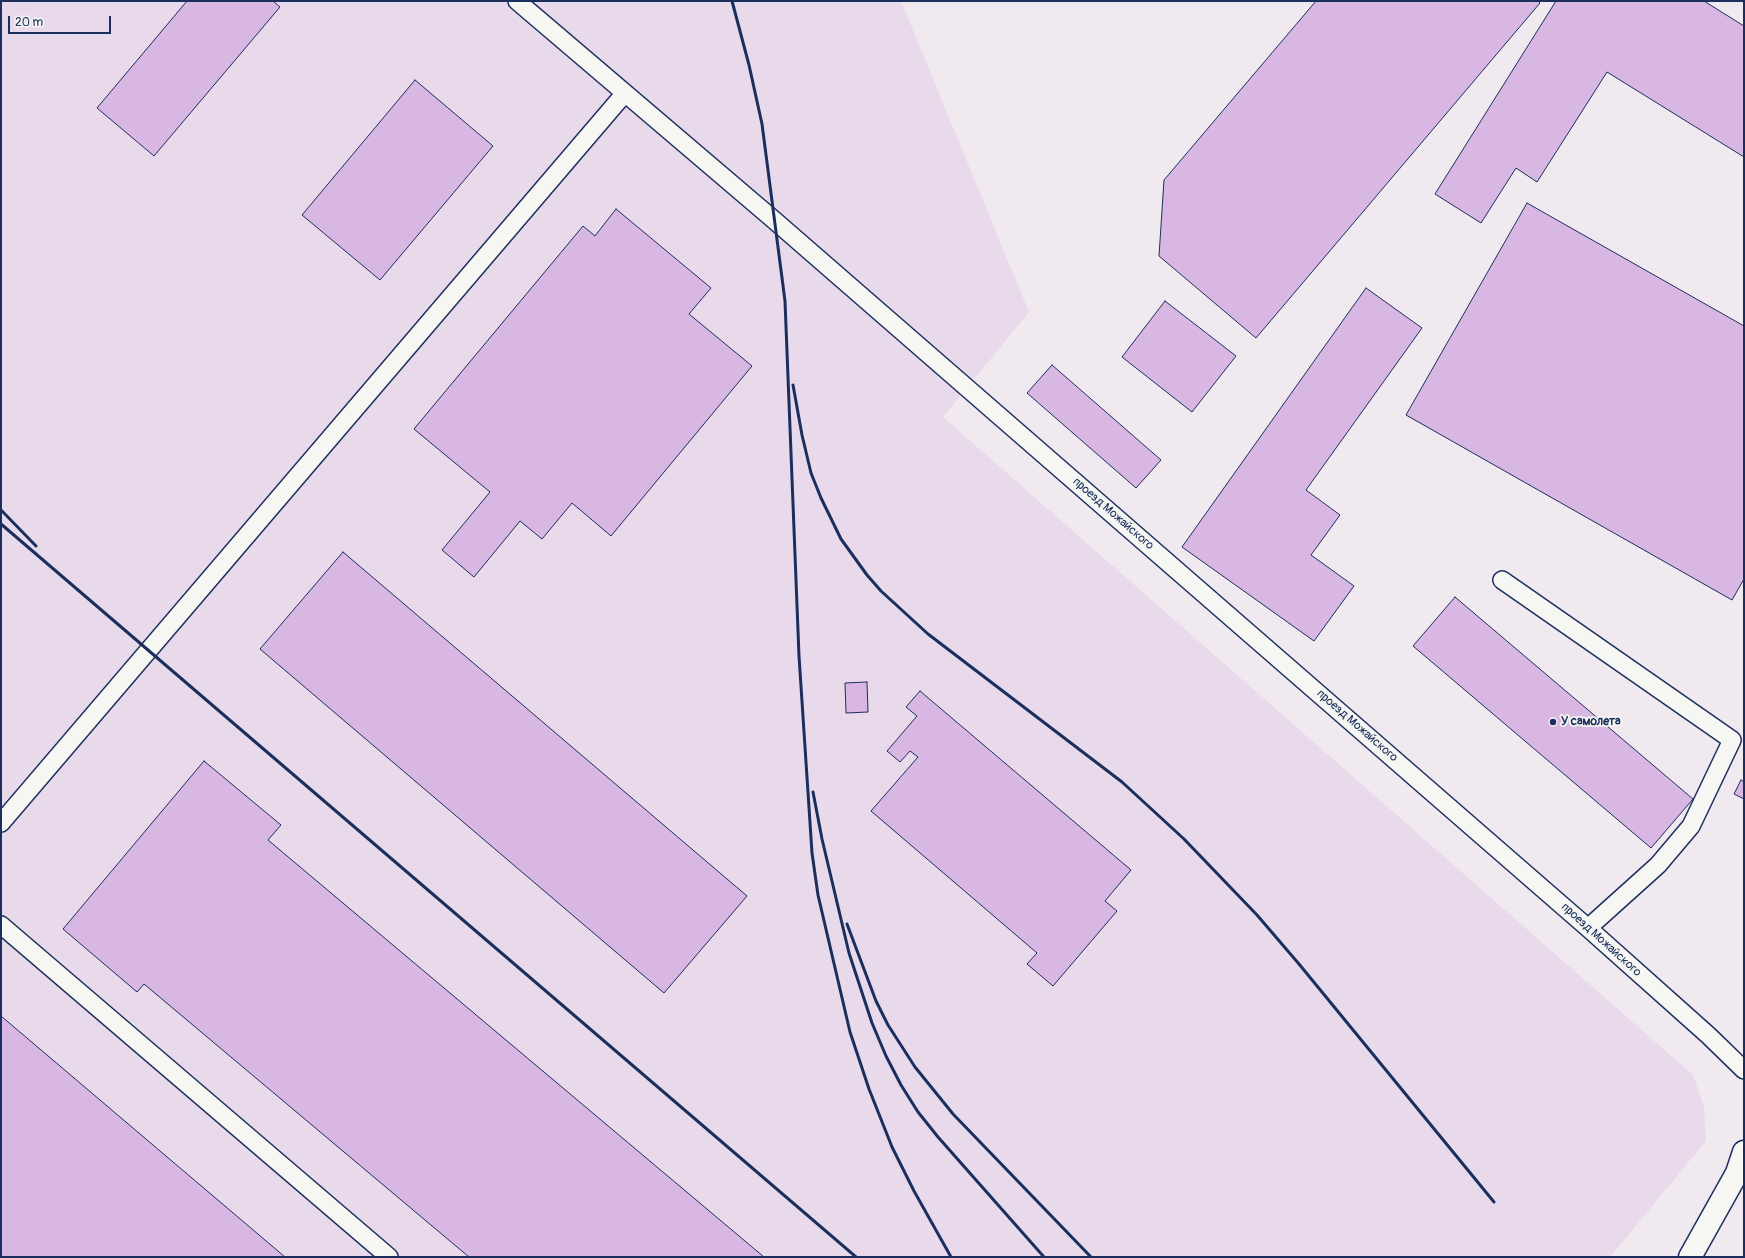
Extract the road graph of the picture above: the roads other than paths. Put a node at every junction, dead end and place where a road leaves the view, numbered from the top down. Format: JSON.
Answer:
{"nodes":[{"id":1,"x":517,"y":1,"type":"edge"},
{"id":2,"x":625,"y":93,"type":"junction"},
{"id":3,"x":1502,"y":580,"type":"dead end"},
{"id":4,"x":1,"y":823,"type":"edge"},
{"id":5,"x":1,"y":925,"type":"edge"},
{"id":6,"x":1588,"y":928,"type":"junction"},
{"id":7,"x":1744,"y":1070,"type":"edge"},
{"id":8,"x":1744,"y":1152,"type":"edge"},
{"id":9,"x":389,"y":1257,"type":"edge"},
{"id":10,"x":1690,"y":1257,"type":"edge"}],
"edges":[{"from":1,"to":2,"type":"lane","name":"проезд Можайского"},
{"from":2,"to":4,"type":"lane"},
{"from":2,"to":6,"type":"lane","name":"проезд Можайского"},
{"from":3,"to":6,"type":"lane"},
{"from":5,"to":9,"type":"lane"},
{"from":6,"to":7,"type":"lane","name":"проезд Можайского"},
{"from":8,"to":10,"type":"street"}]}
